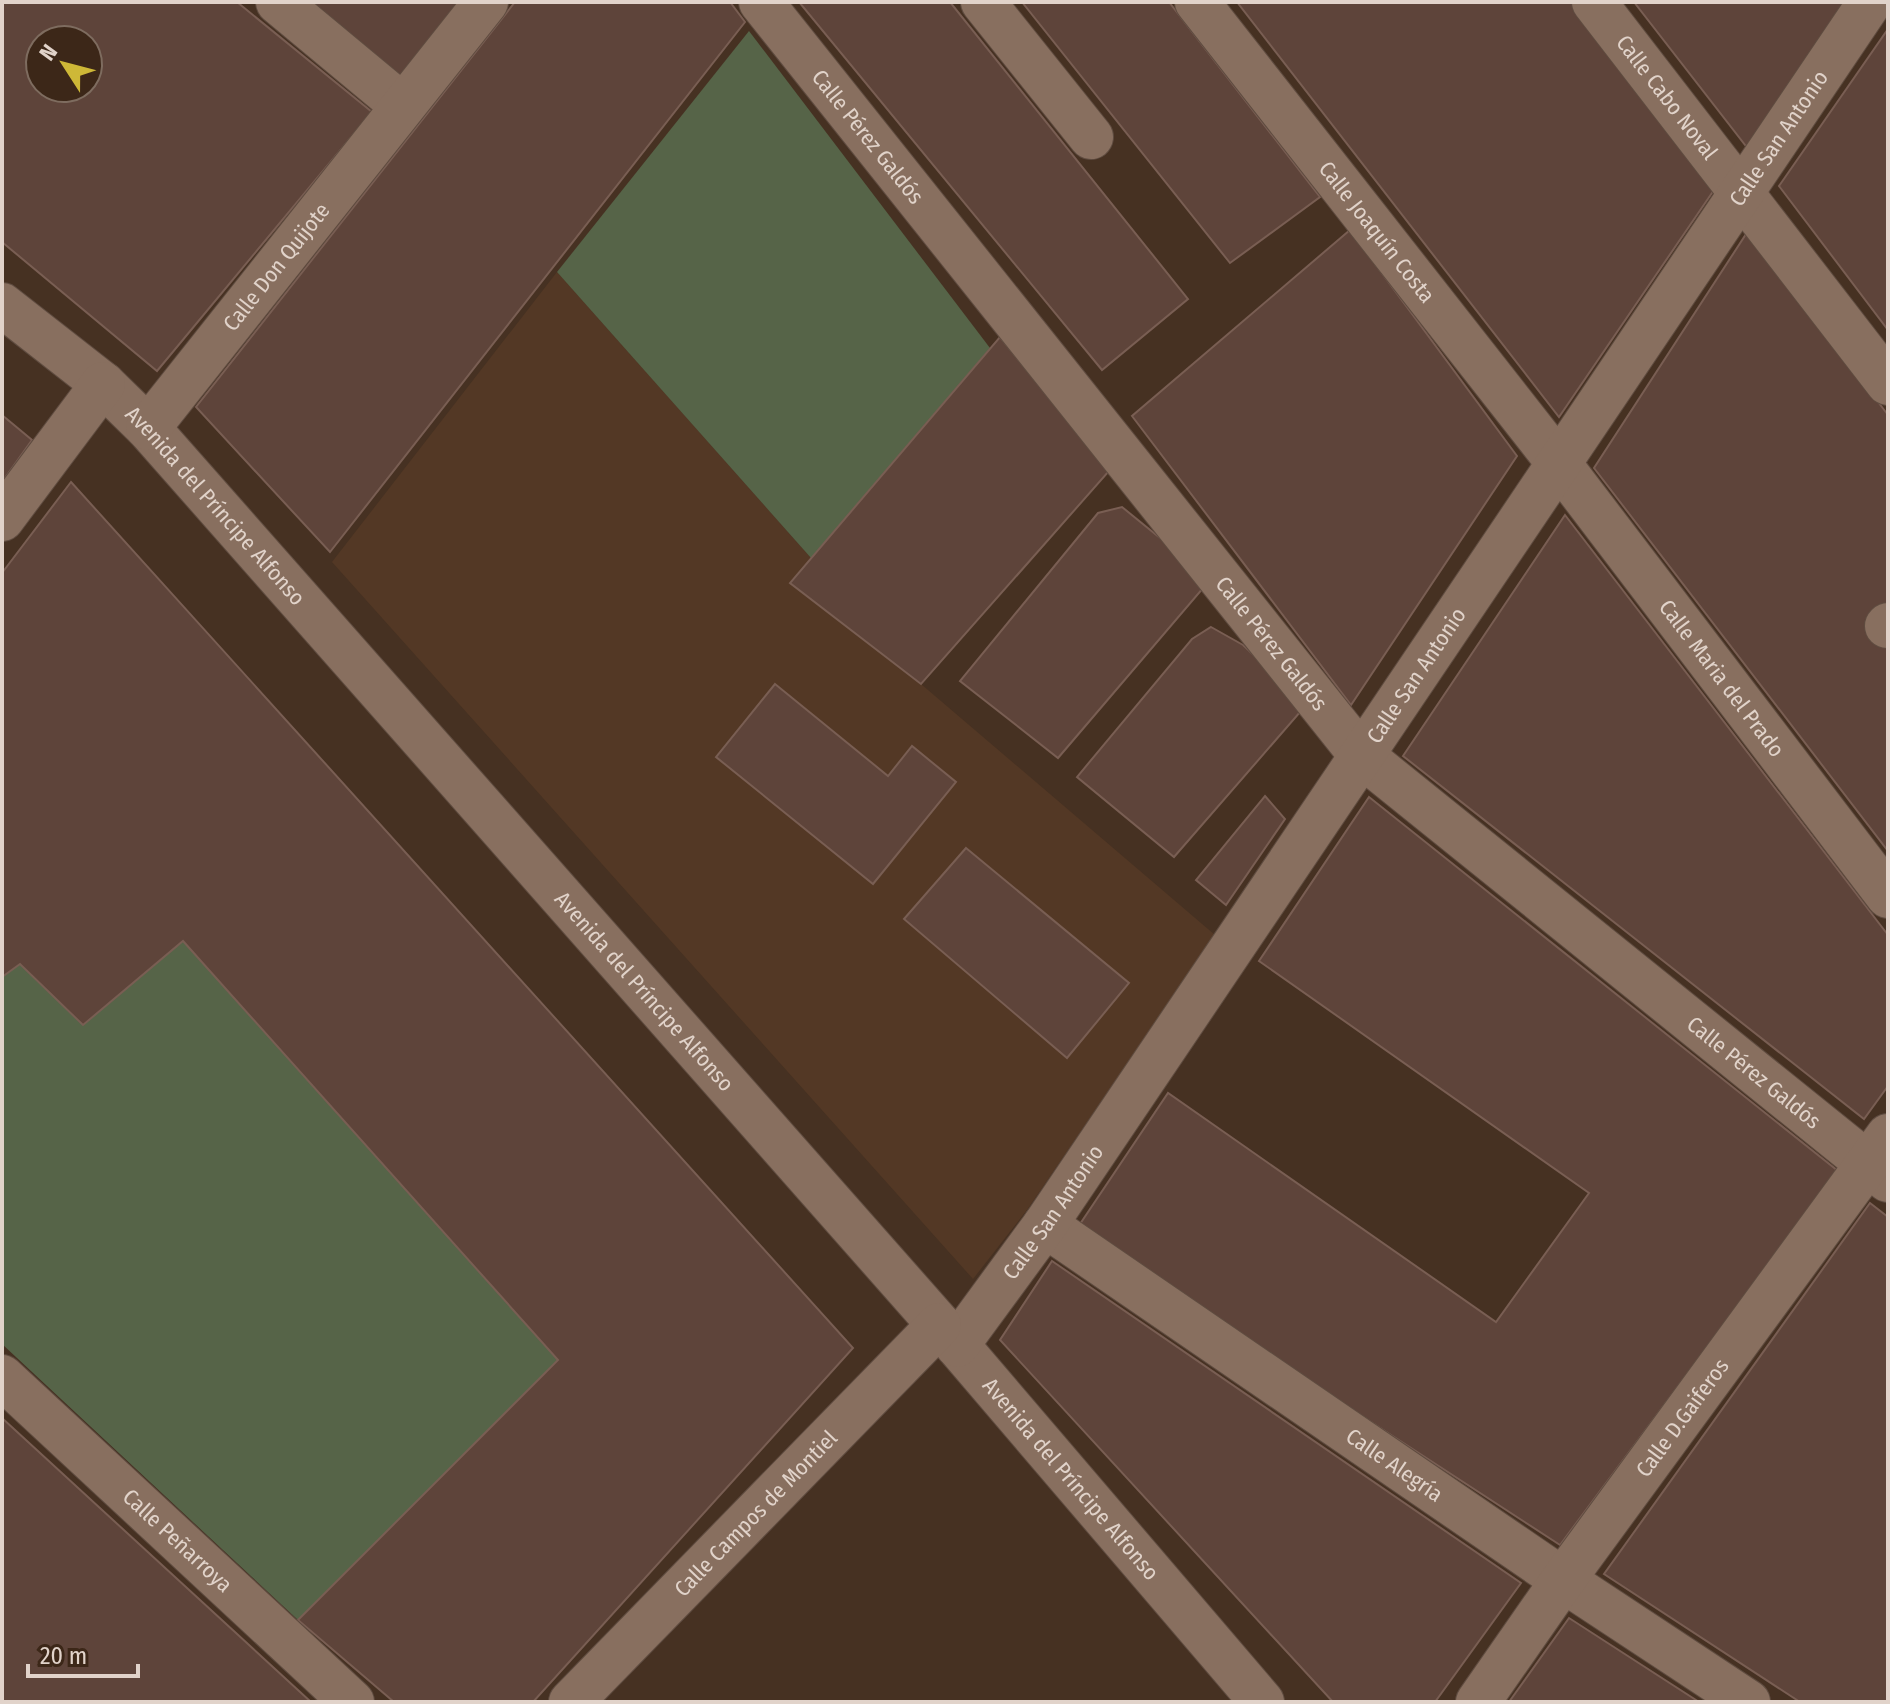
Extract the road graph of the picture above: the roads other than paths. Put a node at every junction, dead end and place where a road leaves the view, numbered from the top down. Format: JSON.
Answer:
{"nodes":[{"id":1,"x":278,"y":2,"type":"edge"},
{"id":2,"x":486,"y":2,"type":"edge"},
{"id":3,"x":761,"y":2,"type":"edge"},
{"id":4,"x":983,"y":2,"type":"edge"},
{"id":5,"x":1197,"y":2,"type":"edge"},
{"id":6,"x":1594,"y":2,"type":"edge"},
{"id":7,"x":1870,"y":2,"type":"edge"},
{"id":8,"x":403,"y":106,"type":"junction"},
{"id":9,"x":1091,"y":137,"type":"dead end"},
{"id":10,"x":1741,"y":192,"type":"junction"},
{"id":11,"x":2,"y":305,"type":"edge"},
{"id":12,"x":1888,"y":383,"type":"edge"},
{"id":13,"x":103,"y":384,"type":"junction"},
{"id":14,"x":148,"y":428,"type":"junction"},
{"id":15,"x":1557,"y":461,"type":"junction"},
{"id":16,"x":2,"y":519,"type":"edge"},
{"id":17,"x":1361,"y":755,"type":"junction"},
{"id":18,"x":1888,"y":896,"type":"edge"},
{"id":19,"x":1881,"y":1160,"type":"edge"},
{"id":20,"x":1045,"y":1225,"type":"junction"},
{"id":21,"x":948,"y":1335,"type":"junction"},
{"id":22,"x":2,"y":1377,"type":"edge"},
{"id":23,"x":1563,"y":1580,"type":"junction"},
{"id":24,"x":352,"y":1702,"type":"edge"},
{"id":25,"x":571,"y":1702,"type":"edge"},
{"id":26,"x":1262,"y":1702,"type":"edge"},
{"id":27,"x":1478,"y":1702,"type":"edge"},
{"id":28,"x":1748,"y":1702,"type":"edge"}],
"edges":[{"from":1,"to":8,"type":"street"},
{"from":2,"to":8,"type":"street","name":"Calle Don Quijote"},
{"from":3,"to":17,"type":"street","name":"Calle Pérez Galdós"},
{"from":4,"to":9,"type":"street"},
{"from":5,"to":15,"type":"street","name":"Calle Joaquín Costa"},
{"from":6,"to":10,"type":"street","name":"Calle Cabo Noval"},
{"from":7,"to":10,"type":"street","name":"Calle San Antonio"},
{"from":8,"to":14,"type":"street","name":"Calle Don Quijote"},
{"from":10,"to":12,"type":"street","name":"Calle Cabo Noval"},
{"from":10,"to":15,"type":"street","name":"Calle San Antonio"},
{"from":11,"to":13,"type":"street","name":"Avenida del Príncipe Alfonso"},
{"from":13,"to":14,"type":"street","name":"Avenida del Príncipe Alfonso"},
{"from":13,"to":16,"type":"street"},
{"from":14,"to":21,"type":"street","name":"Avenida del Príncipe Alfonso"},
{"from":15,"to":17,"type":"street","name":"Calle San Antonio"},
{"from":15,"to":18,"type":"street","name":"Calle Maria del Prado"},
{"from":17,"to":19,"type":"street","name":"Calle Pérez Galdós"},
{"from":17,"to":20,"type":"street","name":"Calle San Antonio"},
{"from":19,"to":23,"type":"street","name":"Calle D.Gaiferos"},
{"from":20,"to":21,"type":"street","name":"Calle San Antonio"},
{"from":20,"to":23,"type":"street","name":"Calle Alegría"},
{"from":21,"to":25,"type":"street","name":"Calle Campos de Montiel"},
{"from":21,"to":26,"type":"street","name":"Avenida del Príncipe Alfonso"},
{"from":22,"to":24,"type":"street","name":"Calle Peñarroya"},
{"from":23,"to":27,"type":"street","name":"Calle D.Gaiferos"},
{"from":23,"to":28,"type":"street","name":"Calle Alegría"}]}
